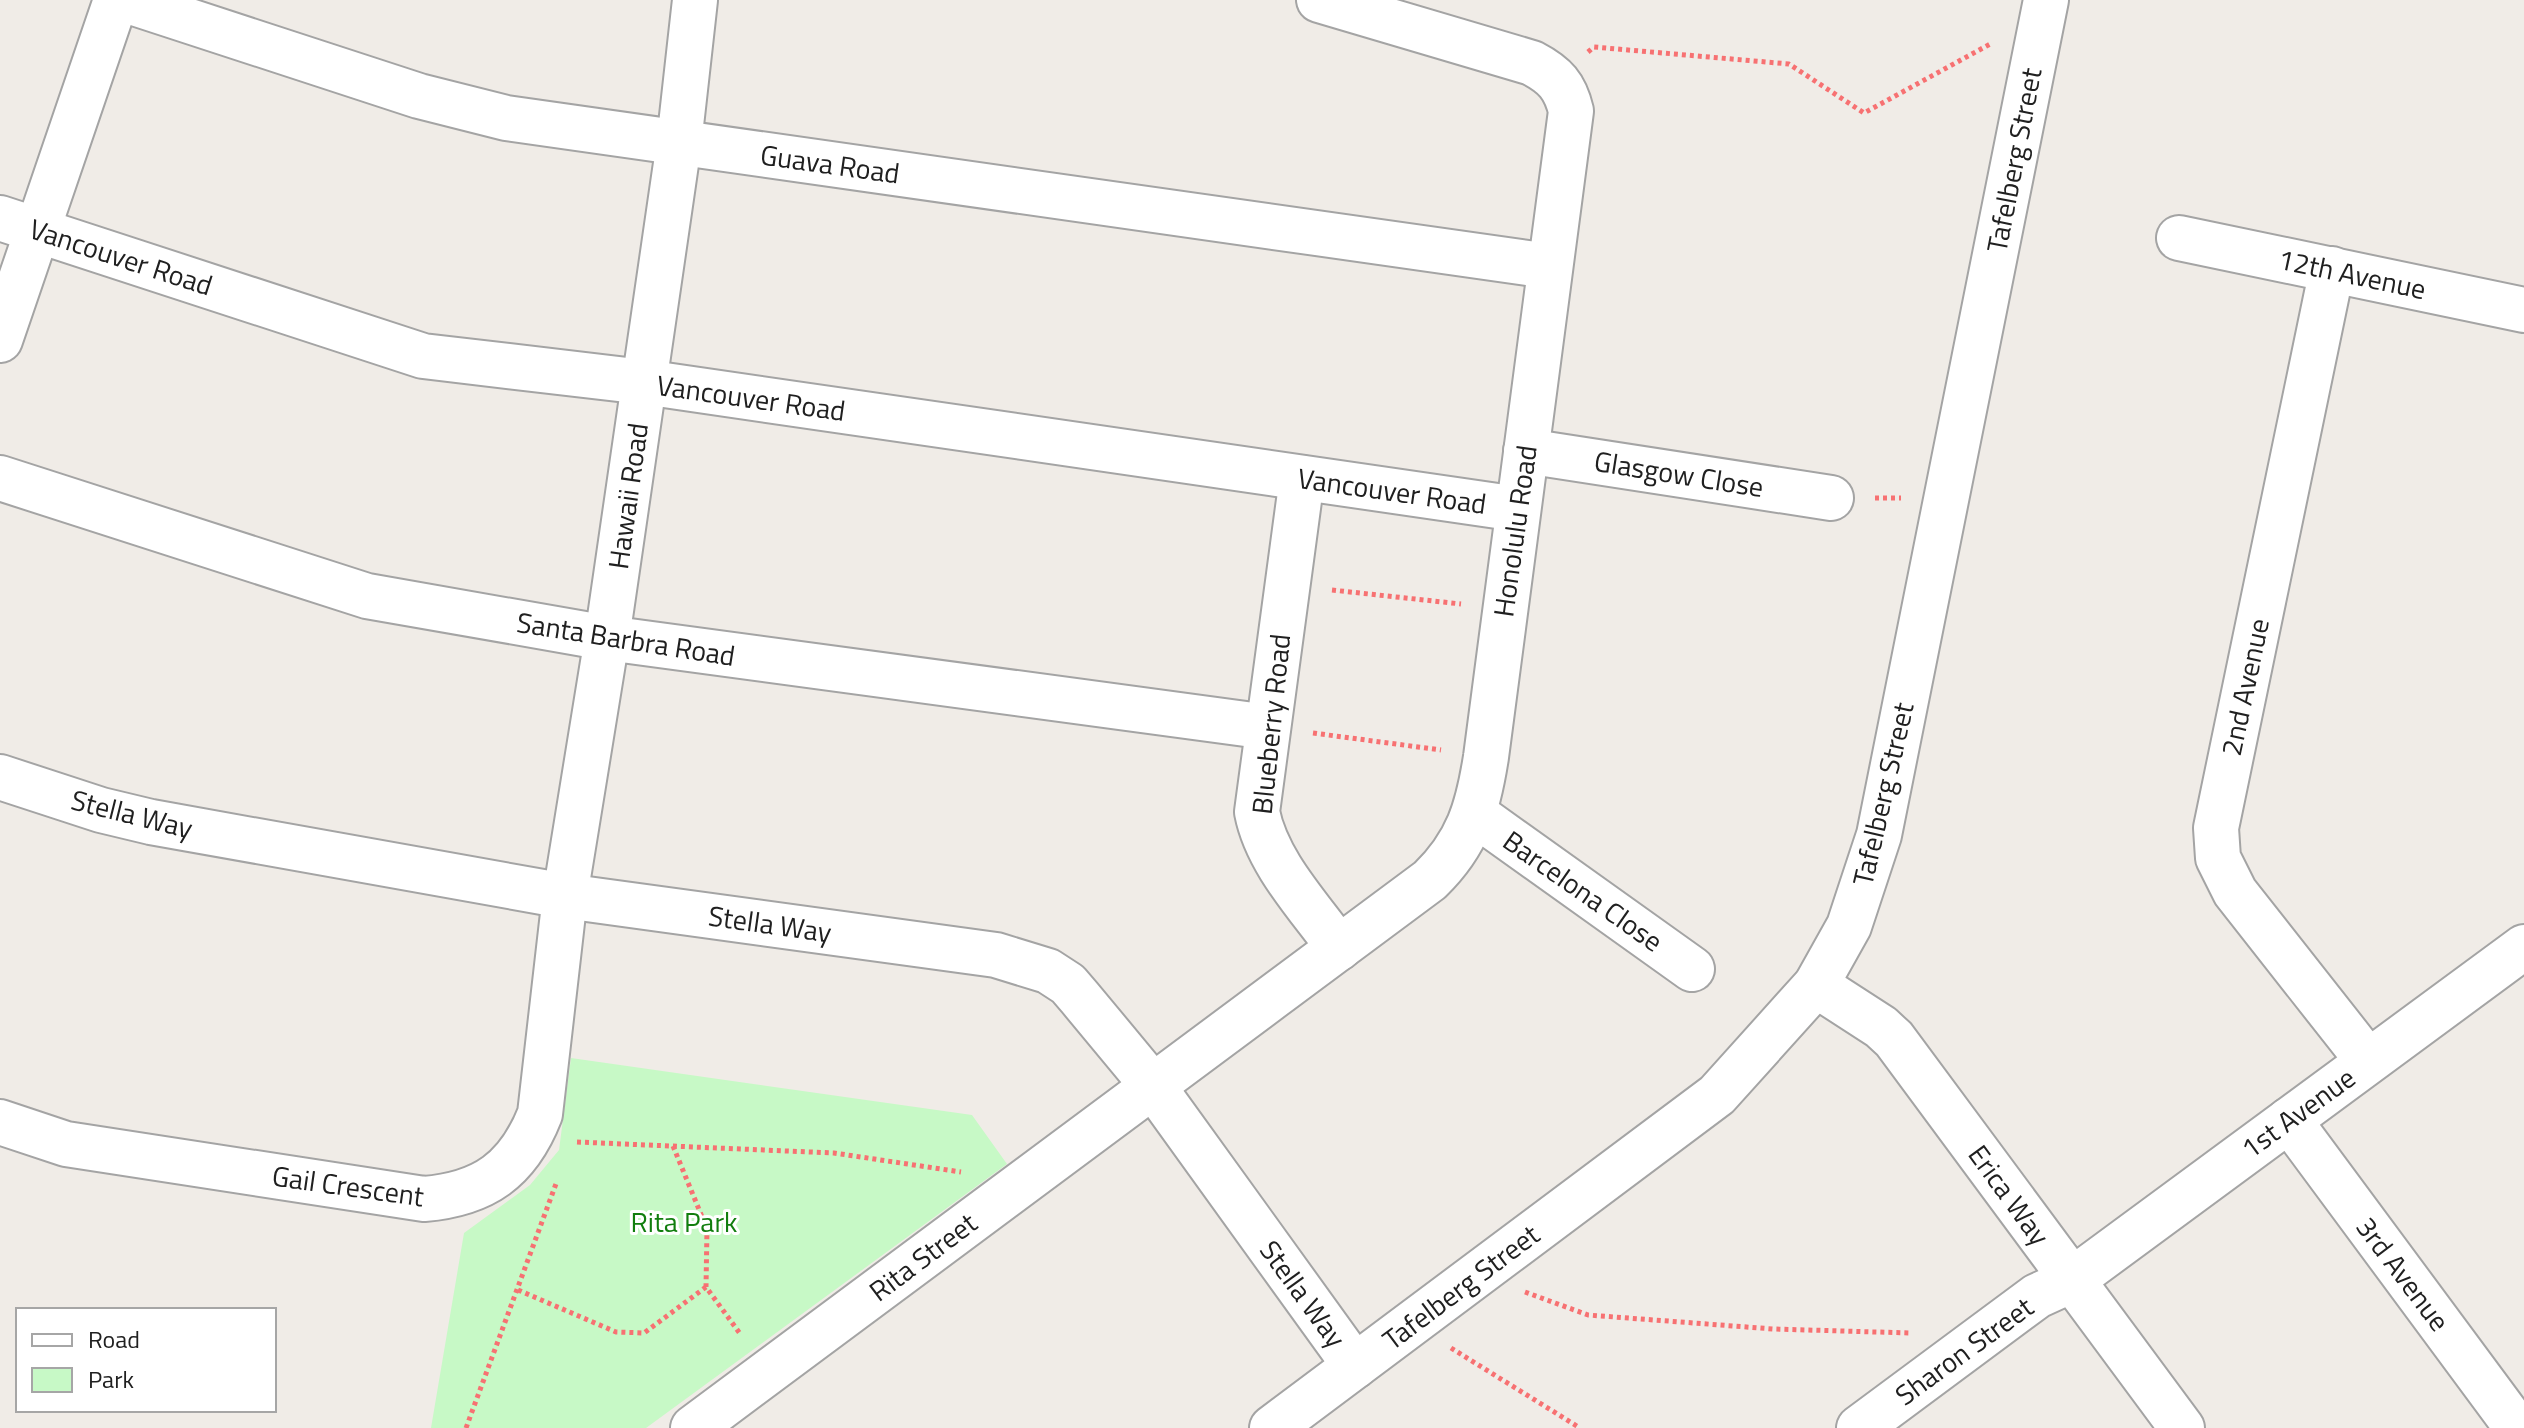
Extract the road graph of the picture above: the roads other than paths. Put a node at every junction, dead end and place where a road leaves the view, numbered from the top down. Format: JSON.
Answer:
{"nodes":[{"id":1,"x":116,"y":0,"type":"edge"},
{"id":2,"x":125,"y":0,"type":"edge"},
{"id":3,"x":695,"y":0,"type":"edge"},
{"id":4,"x":1319,"y":0,"type":"edge"},
{"id":5,"x":2046,"y":0,"type":"edge"},
{"id":6,"x":679,"y":143,"type":"junction"},
{"id":7,"x":19,"y":224,"type":"edge"},
{"id":8,"x":2179,"y":238,"type":"dead end"},
{"id":9,"x":1549,"y":266,"type":"junction"},
{"id":10,"x":2332,"y":269,"type":"junction"},
{"id":11,"x":2524,"y":310,"type":"edge"},
{"id":12,"x":0,"y":340,"type":"edge"},
{"id":13,"x":644,"y":382,"type":"junction"},
{"id":14,"x":1526,"y":451,"type":"junction"},
{"id":15,"x":0,"y":478,"type":"edge"},
{"id":16,"x":1302,"y":478,"type":"junction"},
{"id":17,"x":1831,"y":498,"type":"dead end"},
{"id":18,"x":1518,"y":509,"type":"junction"},
{"id":19,"x":607,"y":638,"type":"junction"},
{"id":20,"x":1268,"y":727,"type":"junction"},
{"id":21,"x":0,"y":777,"type":"edge"},
{"id":22,"x":1475,"y":814,"type":"junction"},
{"id":23,"x":565,"y":896,"type":"junction"},
{"id":24,"x":2524,"y":947,"type":"edge"},
{"id":25,"x":1339,"y":948,"type":"junction"},
{"id":26,"x":1692,"y":969,"type":"dead end"},
{"id":27,"x":1816,"y":985,"type":"junction"},
{"id":28,"x":2368,"y":1061,"type":"junction"},
{"id":29,"x":1153,"y":1086,"type":"junction"},
{"id":30,"x":2289,"y":1120,"type":"junction"},
{"id":31,"x":0,"y":1122,"type":"edge"},
{"id":32,"x":2072,"y":1280,"type":"junction"},
{"id":33,"x":1355,"y":1366,"type":"junction"},
{"id":34,"x":693,"y":1428,"type":"edge"},
{"id":35,"x":1272,"y":1428,"type":"edge"},
{"id":36,"x":1859,"y":1428,"type":"edge"},
{"id":37,"x":2182,"y":1428,"type":"edge"},
{"id":38,"x":2517,"y":1428,"type":"edge"}],
"edges":[{"from":1,"to":7,"type":"street"},
{"from":2,"to":6,"type":"street","name":"Guava Road"},
{"from":3,"to":6,"type":"street","name":"Hawaii Road"},
{"from":4,"to":9,"type":"street","name":"Honolulu Road"},
{"from":5,"to":27,"type":"street","name":"Tafelberg Street"},
{"from":6,"to":9,"type":"street","name":"Guava Road"},
{"from":6,"to":13,"type":"street","name":"Hawaii Road"},
{"from":7,"to":12,"type":"street"},
{"from":7,"to":13,"type":"street","name":"Vancouver Road"},
{"from":8,"to":10,"type":"street","name":"12th Avenue"},
{"from":9,"to":14,"type":"street","name":"Honolulu Road"},
{"from":10,"to":11,"type":"street","name":"12th Avenue"},
{"from":10,"to":28,"type":"street","name":"2nd Avenue"},
{"from":13,"to":16,"type":"street","name":"Vancouver Road"},
{"from":13,"to":19,"type":"street","name":"Hawaii Road"},
{"from":14,"to":17,"type":"street","name":"Glasgow Close"},
{"from":14,"to":18,"type":"street","name":"Honolulu Road"},
{"from":15,"to":19,"type":"street","name":"Santa Barbra Road"},
{"from":16,"to":18,"type":"street","name":"Vancouver Road"},
{"from":16,"to":20,"type":"street","name":"Blueberry Road"},
{"from":18,"to":22,"type":"street","name":"Honolulu Road"},
{"from":19,"to":20,"type":"street","name":"Santa Barbra Road"},
{"from":19,"to":23,"type":"street","name":"Hawaii Road"},
{"from":20,"to":25,"type":"street","name":"Blueberry Road"},
{"from":21,"to":23,"type":"street","name":"Stella Way"},
{"from":22,"to":25,"type":"street","name":"Honolulu Road"},
{"from":22,"to":26,"type":"street","name":"Barcelona Close"},
{"from":23,"to":29,"type":"street","name":"Stella Way"},
{"from":23,"to":31,"type":"street","name":"Gail Crescent"},
{"from":24,"to":28,"type":"street","name":"1st Avenue"},
{"from":25,"to":29,"type":"street","name":"Honolulu Road"},
{"from":27,"to":32,"type":"street","name":"Erica Way"},
{"from":27,"to":33,"type":"street","name":"Tafelberg Street"},
{"from":28,"to":30,"type":"street","name":"1st Avenue"},
{"from":29,"to":33,"type":"street","name":"Stella Way"},
{"from":29,"to":34,"type":"street","name":"Rita Street"},
{"from":30,"to":32,"type":"street","name":"1st Avenue"},
{"from":30,"to":38,"type":"street","name":"3rd Avenue"},
{"from":32,"to":36,"type":"street","name":"Sharon Street"},
{"from":32,"to":37,"type":"street","name":"Erica Way"},
{"from":33,"to":35,"type":"street","name":"Tafelberg Street"}]}
